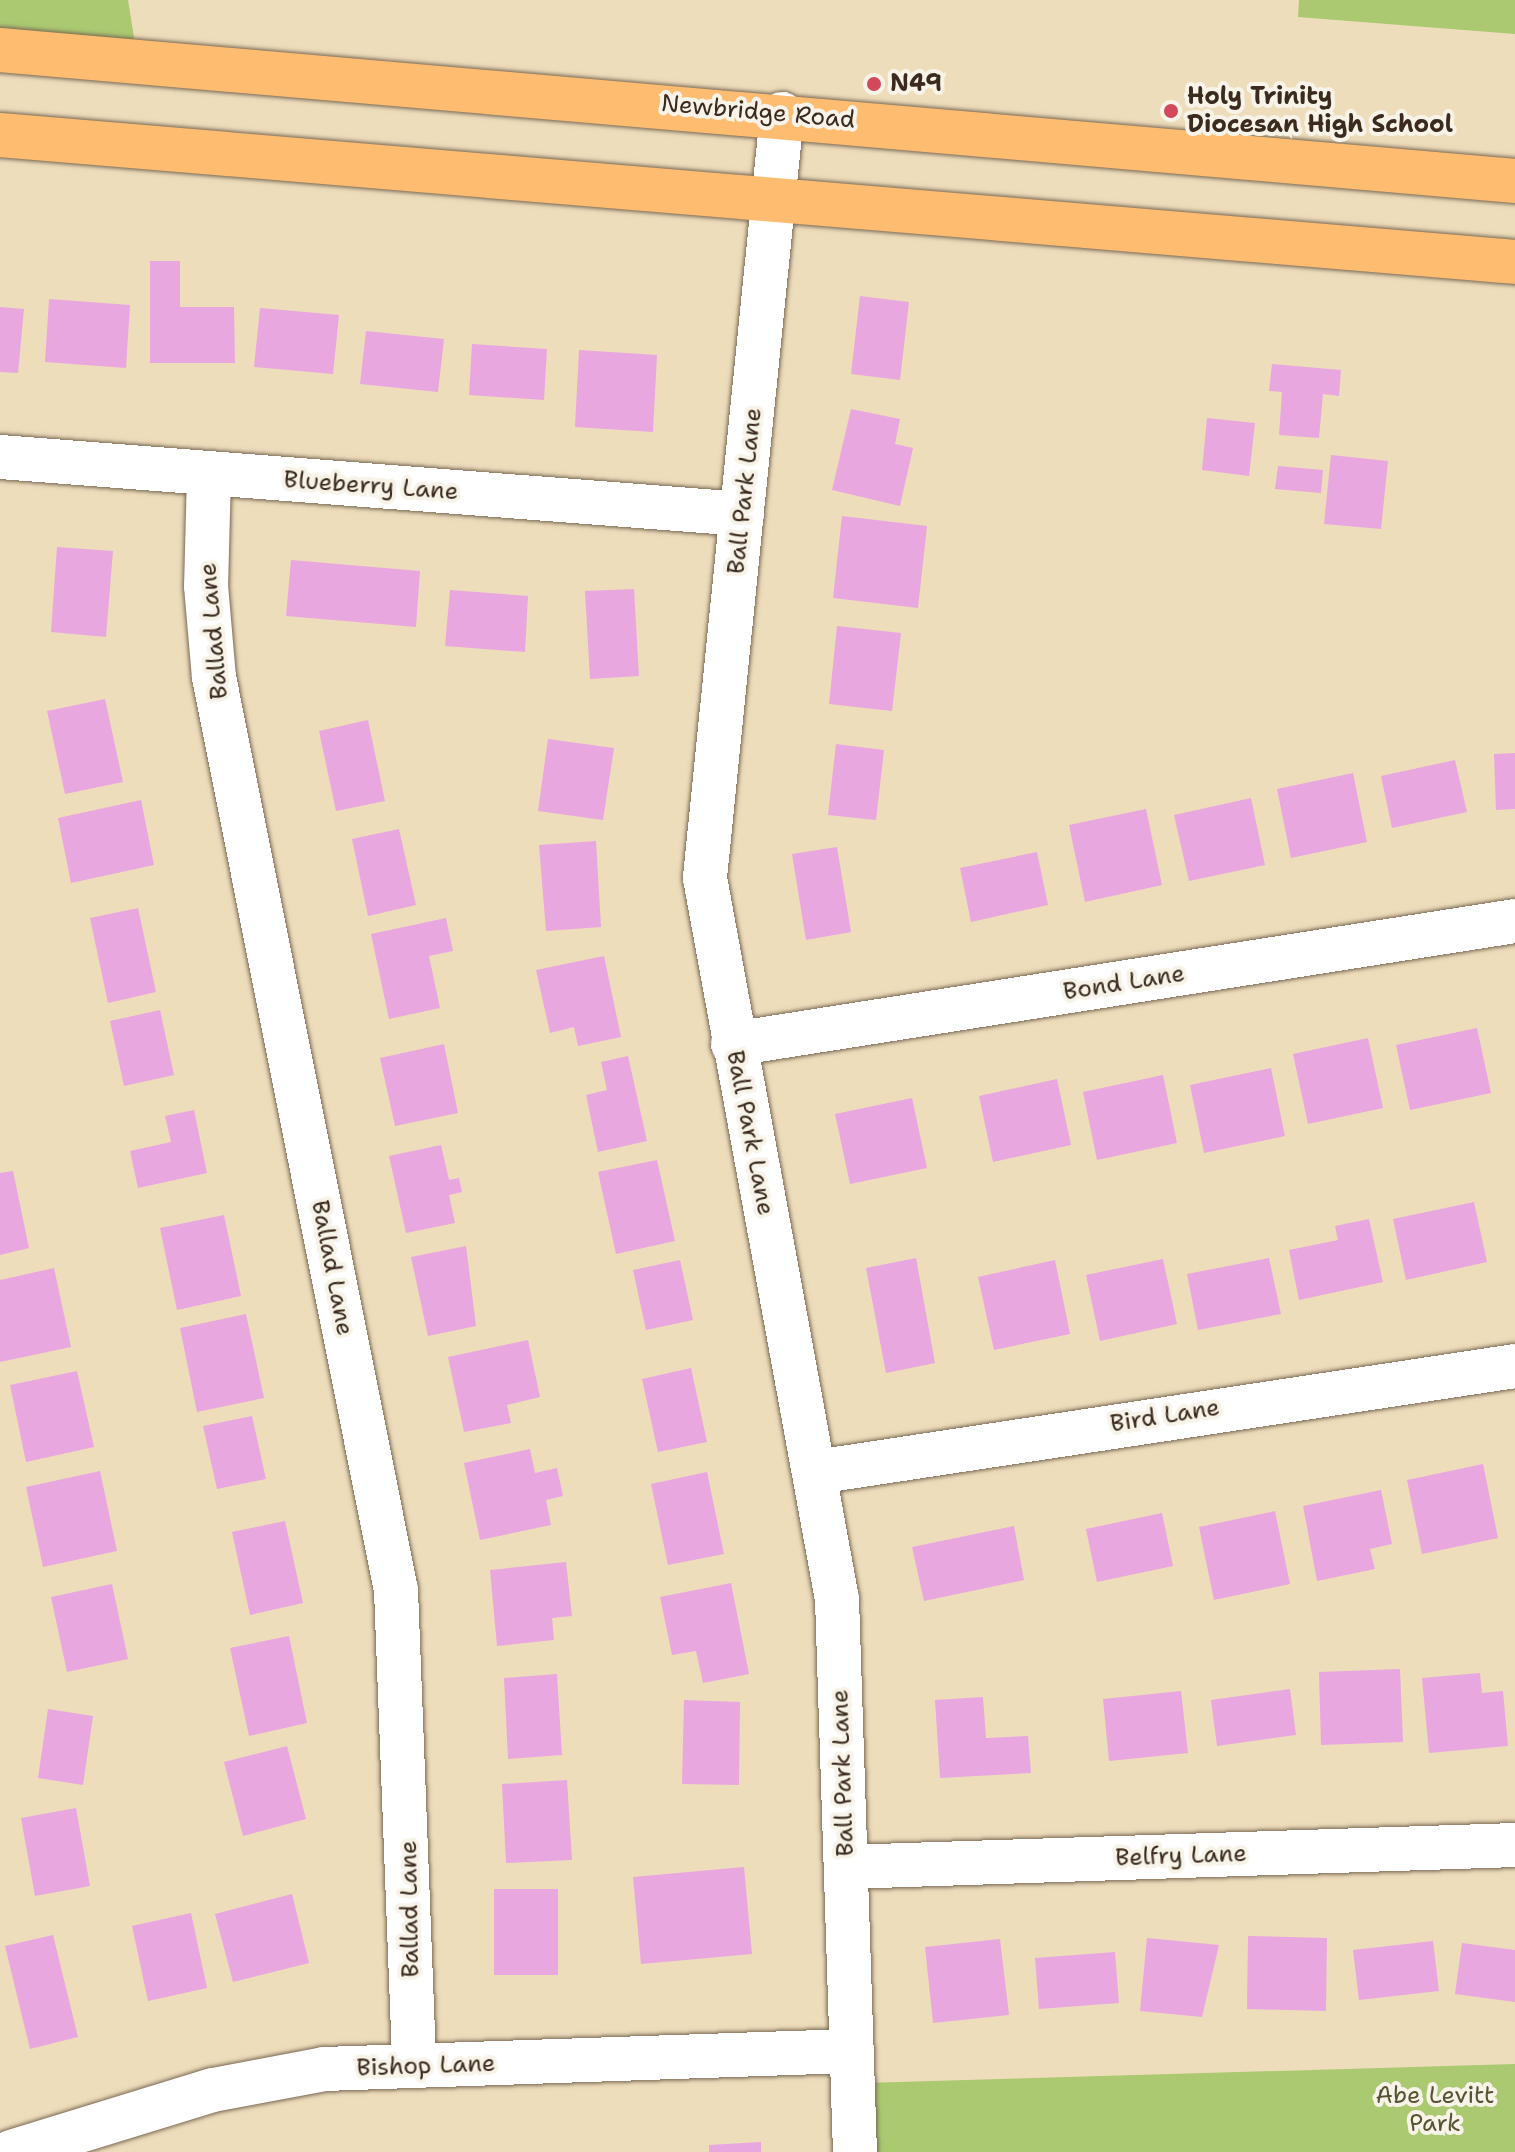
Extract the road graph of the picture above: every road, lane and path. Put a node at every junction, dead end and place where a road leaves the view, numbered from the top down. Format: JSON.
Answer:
{"nodes":[{"id":1,"x":0,"y":50,"type":"edge"},
{"id":2,"x":782,"y":114,"type":"junction"},
{"id":3,"x":0,"y":135,"type":"edge"},
{"id":4,"x":1515,"y":181,"type":"edge"},
{"id":5,"x":776,"y":195,"type":"junction"},
{"id":6,"x":1515,"y":262,"type":"edge"},
{"id":7,"x":0,"y":457,"type":"edge"},
{"id":8,"x":209,"y":474,"type":"junction"},
{"id":9,"x":742,"y":514,"type":"junction"},
{"id":10,"x":1515,"y":921,"type":"edge"},
{"id":11,"x":733,"y":1044,"type":"junction"},
{"id":12,"x":1515,"y":1366,"type":"edge"},
{"id":13,"x":816,"y":1472,"type":"junction"},
{"id":14,"x":1515,"y":1845,"type":"edge"},
{"id":15,"x":846,"y":1867,"type":"junction"},
{"id":16,"x":851,"y":2051,"type":"junction"},
{"id":17,"x":414,"y":2066,"type":"junction"},
{"id":18,"x":11,"y":2152,"type":"edge"},
{"id":19,"x":855,"y":2152,"type":"edge"}],
"edges":[{"from":1,"to":2,"type":"main road","name":"Newbridge Road"},
{"from":2,"to":4,"type":"main road","name":"Newbridge Road"},
{"from":2,"to":5,"type":"street","name":"Ball Park Lane"},
{"from":3,"to":5,"type":"main road"},
{"from":5,"to":6,"type":"main road"},
{"from":5,"to":9,"type":"street","name":"Ball Park Lane"},
{"from":7,"to":8,"type":"street","name":"Blueberry Lane"},
{"from":8,"to":9,"type":"street","name":"Blueberry Lane"},
{"from":8,"to":17,"type":"street","name":"Ballad Lane"},
{"from":9,"to":11,"type":"street","name":"Ball Park Lane"},
{"from":10,"to":11,"type":"street","name":"Bond Lane"},
{"from":11,"to":13,"type":"street","name":"Ball Park Lane"},
{"from":12,"to":13,"type":"street","name":"Bird Lane"},
{"from":13,"to":15,"type":"street","name":"Ball Park Lane"},
{"from":14,"to":15,"type":"street","name":"Belfry Lane"},
{"from":15,"to":16,"type":"street","name":"Ball Park Lane"},
{"from":16,"to":17,"type":"street","name":"Bishop Lane"},
{"from":16,"to":19,"type":"street","name":"Ball Park Lane"},
{"from":17,"to":18,"type":"street","name":"Bishop Lane"}]}
